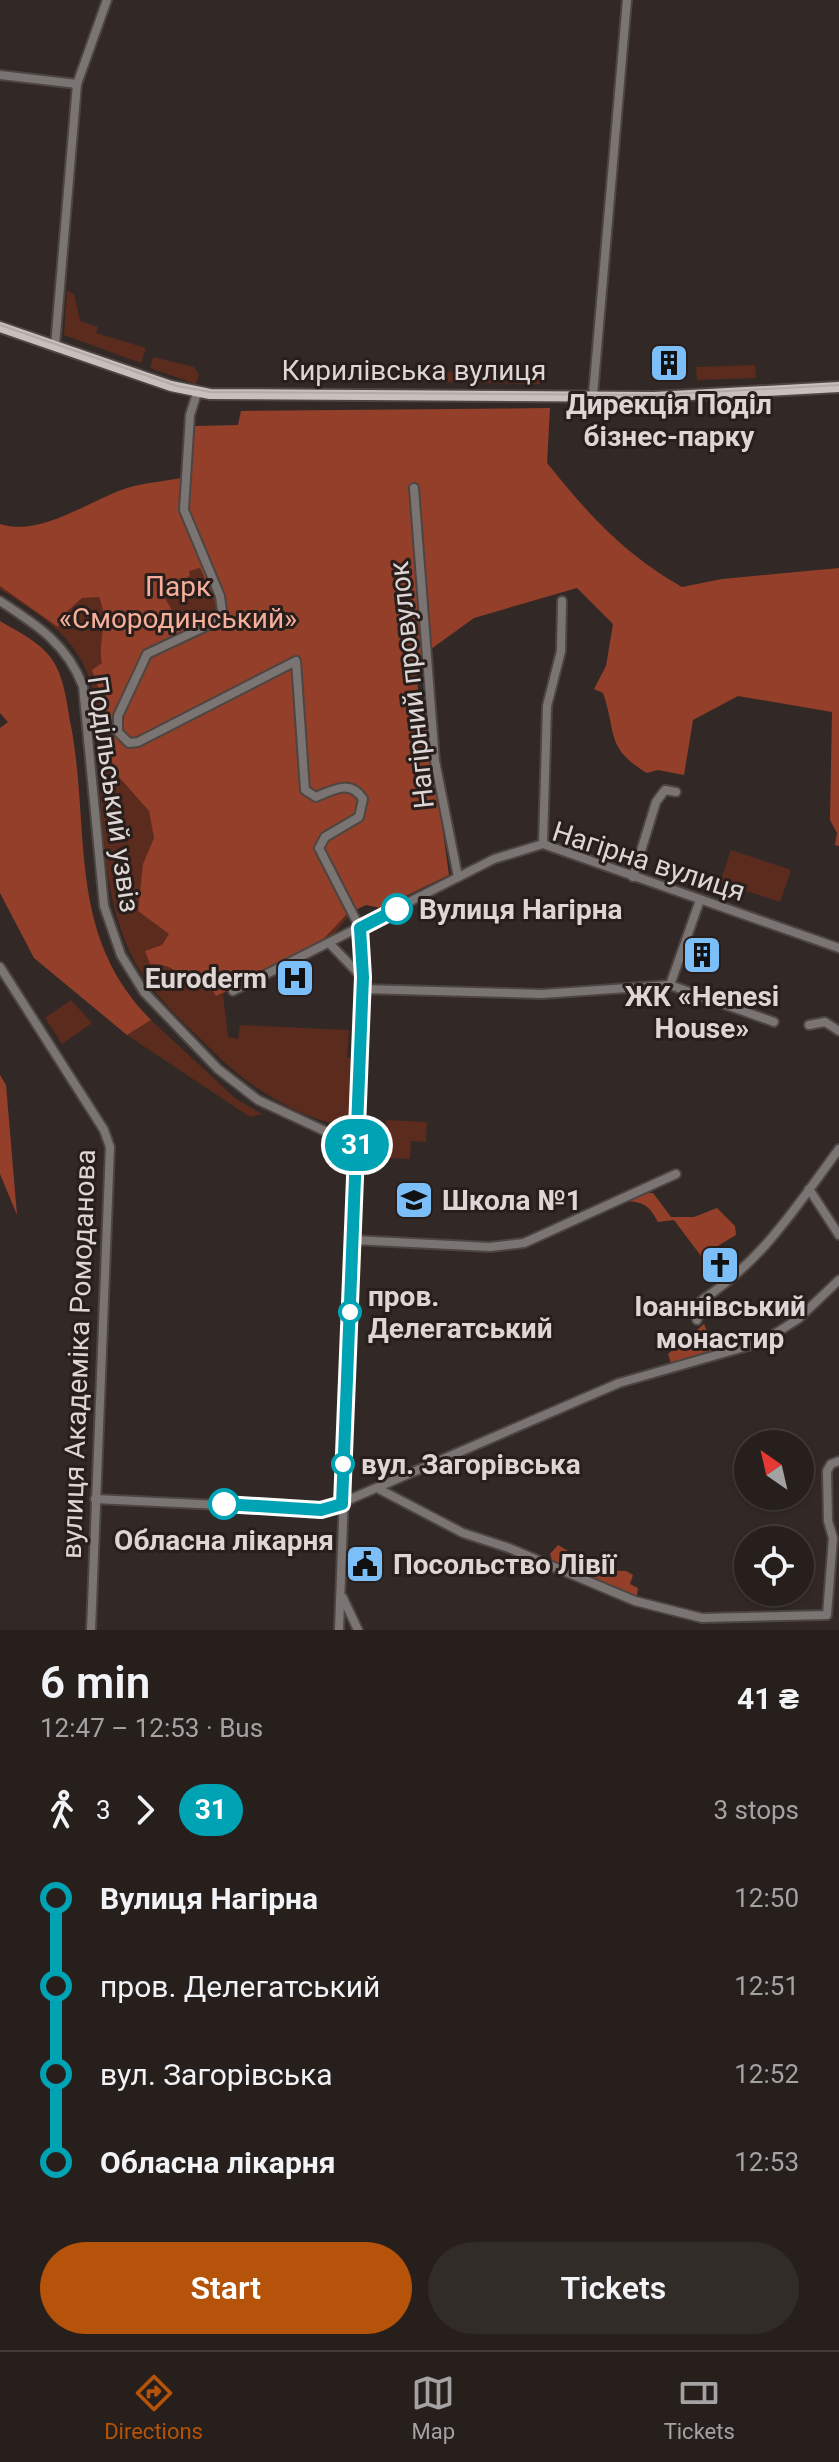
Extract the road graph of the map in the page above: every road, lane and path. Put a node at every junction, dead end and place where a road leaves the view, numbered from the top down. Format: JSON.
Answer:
{"nodes":[{"id":1,"x":107,"y":0,"type":"edge"},
{"id":2,"x":627,"y":0,"type":"edge"},
{"id":3,"x":0,"y":75,"type":"edge"},
{"id":4,"x":77,"y":84,"type":"junction"},
{"id":5,"x":0,"y":327,"type":"edge"},
{"id":6,"x":55,"y":346,"type":"junction"},
{"id":7,"x":839,"y":387,"type":"edge"},
{"id":8,"x":197,"y":393,"type":"junction"},
{"id":9,"x":593,"y":395,"type":"junction"},
{"id":10,"x":414,"y":488,"type":"dead end"},
{"id":11,"x":0,"y":601,"type":"edge"},
{"id":12,"x":562,"y":601,"type":"dead end"},
{"id":13,"x":676,"y":792,"type":"dead end"},
{"id":14,"x":543,"y":844,"type":"junction"},
{"id":15,"x":458,"y":877,"type":"junction"},
{"id":16,"x":633,"y":877,"type":"junction"},
{"id":17,"x":700,"y":900,"type":"junction"},
{"id":18,"x":360,"y":928,"type":"junction"},
{"id":19,"x":329,"y":943,"type":"junction"},
{"id":20,"x":839,"y":948,"type":"edge"},
{"id":21,"x":0,"y":967,"type":"edge"},
{"id":22,"x":363,"y":977,"type":"junction"},
{"id":23,"x":670,"y":985,"type":"junction"},
{"id":24,"x":362,"y":989,"type":"junction"},
{"id":25,"x":233,"y":991,"type":"dead end"},
{"id":26,"x":774,"y":1022,"type":"dead end"},
{"id":27,"x":809,"y":1025,"type":"dead end"},
{"id":28,"x":839,"y":1031,"type":"edge"},
{"id":29,"x":357,"y":1146,"type":"junction"},
{"id":30,"x":839,"y":1149,"type":"edge"},
{"id":31,"x":676,"y":1174,"type":"dead end"},
{"id":32,"x":809,"y":1189,"type":"junction"},
{"id":33,"x":839,"y":1235,"type":"edge"},
{"id":34,"x":354,"y":1240,"type":"junction"},
{"id":35,"x":839,"y":1280,"type":"edge"},
{"id":36,"x":697,"y":1320,"type":"dead end"},
{"id":37,"x":839,"y":1461,"type":"edge"},
{"id":38,"x":377,"y":1488,"type":"junction"},
{"id":39,"x":95,"y":1499,"type":"junction"},
{"id":40,"x":342,"y":1504,"type":"junction"},
{"id":41,"x":339,"y":1587,"type":"junction"},
{"id":42,"x":91,"y":1630,"type":"edge"},
{"id":43,"x":339,"y":1630,"type":"edge"},
{"id":44,"x":358,"y":1630,"type":"edge"}],
"edges":[{"from":1,"to":4,"type":"street"},
{"from":2,"to":9,"type":"street"},
{"from":3,"to":4,"type":"street"},
{"from":4,"to":6,"type":"street"},
{"from":5,"to":6,"type":"main road","name":"Кирилівська вулиця"},
{"from":6,"to":8,"type":"main road","name":"Кирилівська вулиця"},
{"from":7,"to":9,"type":"main road","name":"Кирилівська вулиця"},
{"from":8,"to":9,"type":"main road","name":"Кирилівська вулиця"},
{"from":8,"to":18,"type":"street"},
{"from":10,"to":15,"type":"street","name":"Нагірний провулок"},
{"from":11,"to":29,"type":"street","name":"Подільський узвіз"},
{"from":12,"to":14,"type":"street"},
{"from":13,"to":16,"type":"street"},
{"from":14,"to":15,"type":"street","name":"Нагірна вулиця"},
{"from":14,"to":16,"type":"street","name":"Нагірна вулиця"},
{"from":15,"to":18,"type":"street","name":"Нагірна вулиця"},
{"from":16,"to":17,"type":"street","name":"Нагірна вулиця"},
{"from":17,"to":20,"type":"street","name":"Нагірна вулиця"},
{"from":17,"to":23,"type":"street"},
{"from":18,"to":19,"type":"street","name":"Нагірна вулиця"},
{"from":18,"to":22,"type":"street"},
{"from":19,"to":22,"type":"street"},
{"from":19,"to":25,"type":"street","name":"Нагірна вулиця"},
{"from":21,"to":39,"type":"street","name":"вулиця Академіка Ромоданова"},
{"from":22,"to":24,"type":"street"},
{"from":23,"to":24,"type":"street"},
{"from":23,"to":26,"type":"street"},
{"from":24,"to":29,"type":"street"},
{"from":27,"to":28,"type":"street"},
{"from":29,"to":34,"type":"street"},
{"from":30,"to":32,"type":"street"},
{"from":31,"to":34,"type":"street"},
{"from":32,"to":33,"type":"street"},
{"from":32,"to":36,"type":"street"},
{"from":34,"to":40,"type":"street"},
{"from":35,"to":38,"type":"street"},
{"from":37,"to":38,"type":"street"},
{"from":38,"to":40,"type":"street"},
{"from":39,"to":40,"type":"street"},
{"from":39,"to":42,"type":"street","name":"вулиця Академіка Ромоданова"},
{"from":40,"to":41,"type":"street"},
{"from":41,"to":43,"type":"street"},
{"from":41,"to":44,"type":"street"}]}
